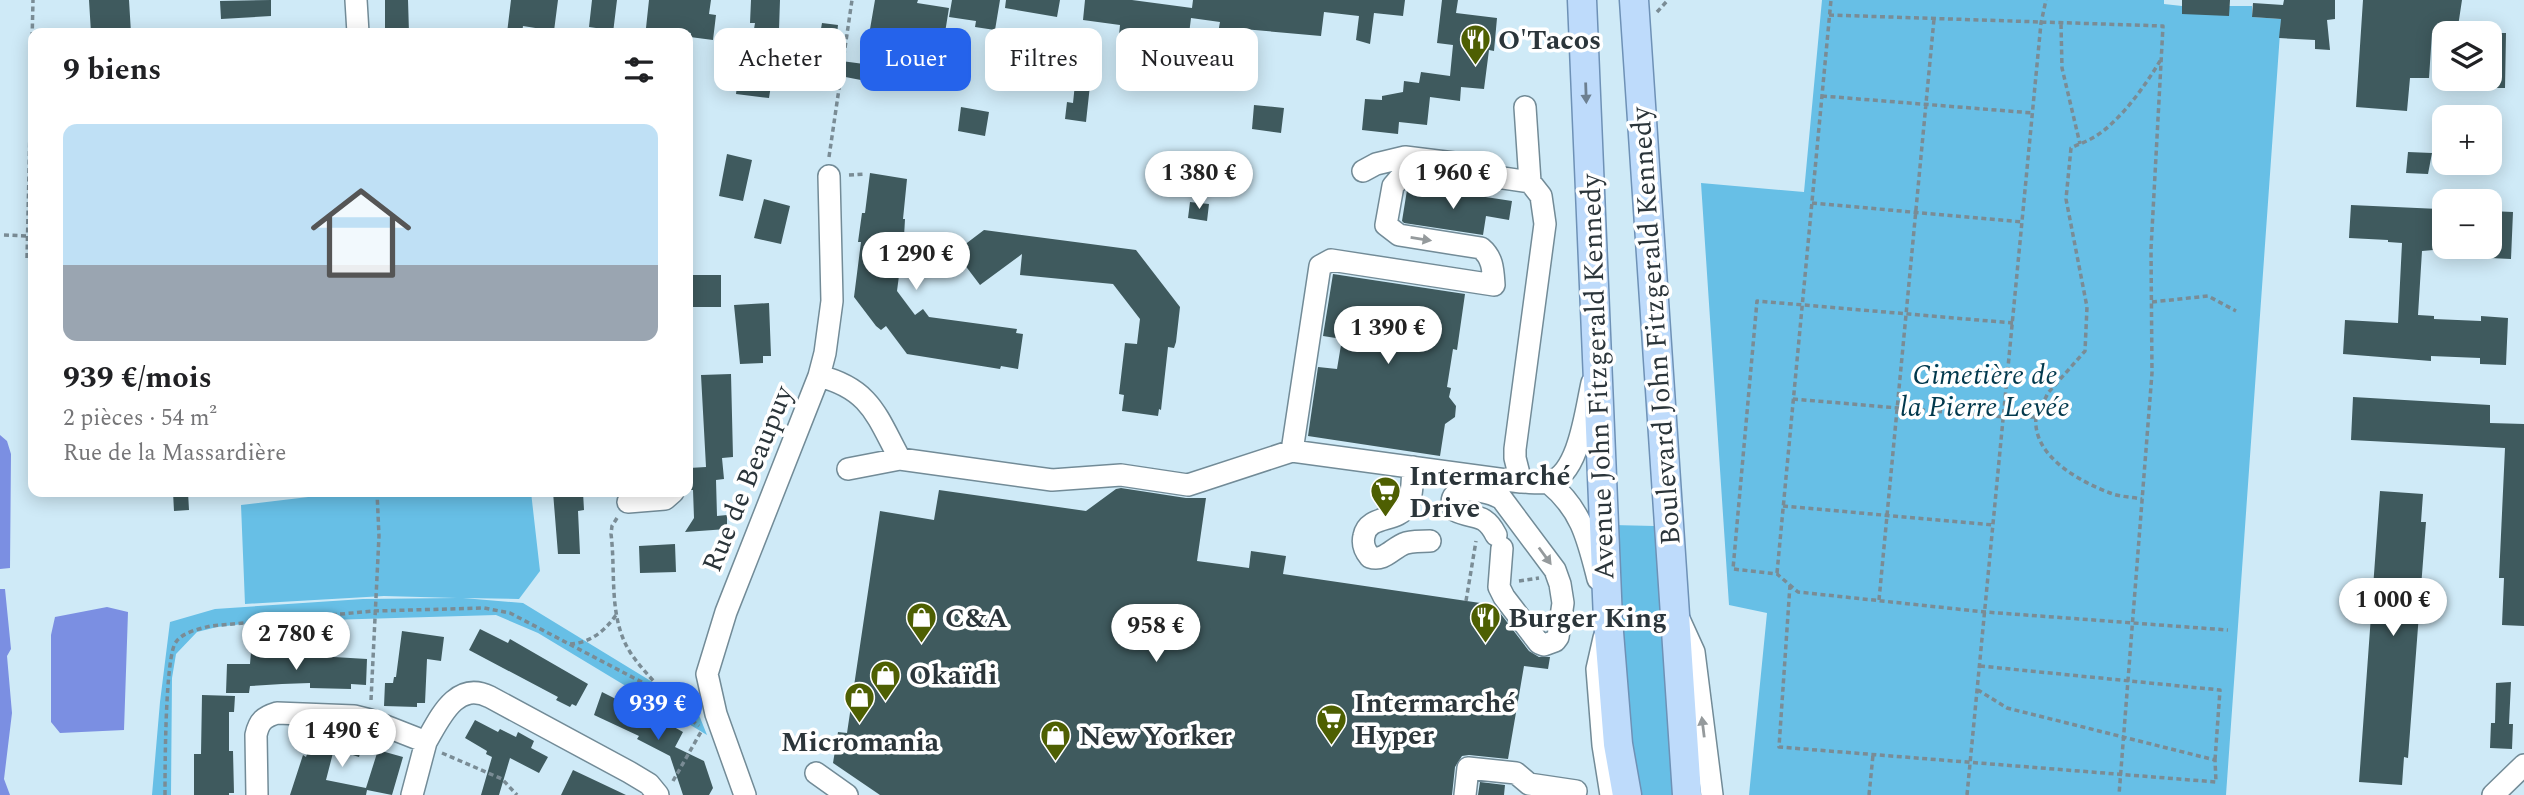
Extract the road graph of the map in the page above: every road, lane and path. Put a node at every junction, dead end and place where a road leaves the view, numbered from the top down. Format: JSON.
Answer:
{"nodes":[{"id":1,"x":33,"y":0,"type":"edge"},
{"id":2,"x":356,"y":0,"type":"edge"},
{"id":3,"x":852,"y":0,"type":"edge"},
{"id":4,"x":1583,"y":0,"type":"edge"},
{"id":5,"x":1618,"y":0,"type":"edge"},
{"id":6,"x":1634,"y":0,"type":"edge"},
{"id":7,"x":1831,"y":0,"type":"edge"},
{"id":8,"x":2046,"y":0,"type":"edge"},
{"id":9,"x":1829,"y":15,"type":"junction"},
{"id":10,"x":1934,"y":19,"type":"junction"},
{"id":11,"x":2041,"y":23,"type":"junction"},
{"id":12,"x":2061,"y":24,"type":"junction"},
{"id":13,"x":32,"y":28,"type":"edge"},
{"id":14,"x":358,"y":28,"type":"edge"},
{"id":15,"x":1636,"y":41,"type":"junction"},
{"id":16,"x":2161,"y":60,"type":"junction"},
{"id":17,"x":1821,"y":96,"type":"junction"},
{"id":18,"x":1926,"y":104,"type":"junction"},
{"id":19,"x":1525,"y":107,"type":"dead end"},
{"id":20,"x":2033,"y":113,"type":"junction"},
{"id":21,"x":2080,"y":144,"type":"junction"},
{"id":22,"x":1363,"y":171,"type":"dead end"},
{"id":23,"x":1476,"y":174,"type":"junction"},
{"id":24,"x":829,"y":176,"type":"joint"},
{"id":25,"x":1530,"y":182,"type":"junction"},
{"id":26,"x":1811,"y":203,"type":"junction"},
{"id":27,"x":1916,"y":214,"type":"junction"},
{"id":28,"x":2022,"y":222,"type":"junction"},
{"id":29,"x":4,"y":235,"type":"dead end"},
{"id":30,"x":28,"y":236,"type":"joint"},
{"id":31,"x":27,"y":258,"type":"dead end"},
{"id":32,"x":2152,"y":302,"type":"junction"},
{"id":33,"x":1802,"y":305,"type":"junction"},
{"id":34,"x":2236,"y":311,"type":"dead end"},
{"id":35,"x":1907,"y":314,"type":"junction"},
{"id":36,"x":2012,"y":323,"type":"junction"},
{"id":37,"x":1597,"y":361,"type":"junction"},
{"id":38,"x":819,"y":376,"type":"junction"},
{"id":39,"x":1793,"y":399,"type":"junction"},
{"id":40,"x":1898,"y":408,"type":"junction"},
{"id":41,"x":2004,"y":417,"type":"junction"},
{"id":42,"x":2036,"y":418,"type":"junction"},
{"id":43,"x":1292,"y":451,"type":"junction"},
{"id":44,"x":900,"y":459,"type":"junction"},
{"id":45,"x":1413,"y":467,"type":"junction"},
{"id":46,"x":848,"y":469,"type":"dead end"},
{"id":47,"x":1521,"y":482,"type":"junction"},
{"id":48,"x":1549,"y":482,"type":"junction"},
{"id":49,"x":377,"y":497,"type":"edge"},
{"id":50,"x":669,"y":497,"type":"edge"},
{"id":51,"x":2143,"y":499,"type":"junction"},
{"id":52,"x":628,"y":502,"type":"joint"},
{"id":53,"x":1783,"y":506,"type":"junction"},
{"id":54,"x":1887,"y":516,"type":"junction"},
{"id":55,"x":1993,"y":525,"type":"junction"},
{"id":56,"x":1494,"y":534,"type":"junction"},
{"id":57,"x":1430,"y":541,"type":"dead end"},
{"id":58,"x":1553,"y":567,"type":"junction"},
{"id":59,"x":1777,"y":574,"type":"junction"},
{"id":60,"x":1790,"y":586,"type":"junction"},
{"id":61,"x":1502,"y":593,"type":"junction"},
{"id":62,"x":1879,"y":600,"type":"junction"},
{"id":63,"x":1466,"y":601,"type":"dead end"},
{"id":64,"x":374,"y":611,"type":"junction"},
{"id":65,"x":1676,"y":612,"type":"junction"},
{"id":66,"x":1985,"y":612,"type":"junction"},
{"id":67,"x":616,"y":615,"type":"junction"},
{"id":68,"x":1608,"y":620,"type":"junction"},
{"id":69,"x":2132,"y":624,"type":"junction"},
{"id":70,"x":2228,"y":630,"type":"dead end"},
{"id":71,"x":569,"y":643,"type":"junction"},
{"id":72,"x":1980,"y":666,"type":"junction"},
{"id":73,"x":2128,"y":681,"type":"junction"},
{"id":74,"x":1978,"y":690,"type":"junction"},
{"id":75,"x":676,"y":706,"type":"junction"},
{"id":76,"x":370,"y":720,"type":"junction"},
{"id":77,"x":709,"y":722,"type":"junction"},
{"id":78,"x":2123,"y":737,"type":"junction"},
{"id":79,"x":426,"y":742,"type":"junction"},
{"id":80,"x":1873,"y":755,"type":"junction"},
{"id":81,"x":2216,"y":760,"type":"junction"},
{"id":82,"x":1970,"y":763,"type":"junction"},
{"id":83,"x":2524,"y":765,"type":"edge"},
{"id":84,"x":816,"y":773,"type":"dead end"},
{"id":85,"x":2120,"y":774,"type":"junction"},
{"id":86,"x":665,"y":790,"type":"edge"},
{"id":87,"x":1576,"y":791,"type":"dead end"},
{"id":88,"x":165,"y":795,"type":"edge"},
{"id":89,"x":257,"y":795,"type":"edge"},
{"id":90,"x":412,"y":795,"type":"edge"},
{"id":91,"x":517,"y":795,"type":"edge"},
{"id":92,"x":745,"y":795,"type":"edge"},
{"id":93,"x":847,"y":795,"type":"edge"},
{"id":94,"x":1465,"y":795,"type":"edge"},
{"id":95,"x":1611,"y":795,"type":"edge"},
{"id":96,"x":1627,"y":795,"type":"edge"},
{"id":97,"x":1687,"y":795,"type":"edge"},
{"id":98,"x":1712,"y":795,"type":"edge"},
{"id":99,"x":1869,"y":795,"type":"edge"},
{"id":100,"x":1967,"y":795,"type":"edge"},
{"id":101,"x":2119,"y":795,"type":"edge"},
{"id":102,"x":2493,"y":795,"type":"edge"}],
"edges":[{"from":1,"to":13,"type":"path"},
{"from":2,"to":14,"type":"street"},
{"from":3,"to":24,"type":"path"},
{"from":4,"to":37,"type":"main road","name":"Avenue John Fitzgerald Kennedy","one_way":true},
{"from":5,"to":15,"type":"main road"},
{"from":6,"to":15,"type":"main road","name":"Boulevard John Fitzgerald Kennedy"},
{"from":7,"to":9,"type":"path"},
{"from":8,"to":11,"type":"path"},
{"from":9,"to":10,"type":"path"},
{"from":9,"to":17,"type":"path"},
{"from":10,"to":11,"type":"path"},
{"from":10,"to":18,"type":"path"},
{"from":11,"to":12,"type":"path"},
{"from":11,"to":20,"type":"path"},
{"from":12,"to":16,"type":"path"},
{"from":12,"to":21,"type":"path"},
{"from":15,"to":65,"type":"main road","name":"Boulevard John Fitzgerald Kennedy"},
{"from":16,"to":21,"type":"path"},
{"from":16,"to":32,"type":"path"},
{"from":17,"to":18,"type":"path"},
{"from":17,"to":26,"type":"path"},
{"from":18,"to":20,"type":"path"},
{"from":18,"to":27,"type":"path"},
{"from":19,"to":25,"type":"street"},
{"from":20,"to":28,"type":"path"},
{"from":21,"to":42,"type":"path"},
{"from":22,"to":23,"type":"street"},
{"from":23,"to":25,"type":"street"},
{"from":23,"to":43,"type":"street","one_way":true},
{"from":24,"to":38,"type":"street","name":"Rue de Beaupuy"},
{"from":25,"to":47,"type":"street"},
{"from":26,"to":27,"type":"path"},
{"from":26,"to":33,"type":"path"},
{"from":27,"to":28,"type":"path"},
{"from":27,"to":35,"type":"path"},
{"from":28,"to":36,"type":"path"},
{"from":29,"to":30,"type":"path"},
{"from":30,"to":31,"type":"path"},
{"from":32,"to":34,"type":"path"},
{"from":32,"to":51,"type":"path"},
{"from":33,"to":35,"type":"path"},
{"from":33,"to":39,"type":"path"},
{"from":33,"to":59,"type":"path"},
{"from":35,"to":36,"type":"path"},
{"from":35,"to":40,"type":"path"},
{"from":36,"to":41,"type":"path"},
{"from":37,"to":48,"type":"street"},
{"from":37,"to":68,"type":"main road","name":"Avenue John Fitzgerald Kennedy"},
{"from":38,"to":44,"type":"street"},
{"from":38,"to":77,"type":"street","name":"Rue de Beaupuy"},
{"from":39,"to":40,"type":"path"},
{"from":39,"to":53,"type":"path"},
{"from":40,"to":41,"type":"path"},
{"from":40,"to":54,"type":"path"},
{"from":41,"to":42,"type":"path"},
{"from":41,"to":55,"type":"path"},
{"from":42,"to":51,"type":"path"},
{"from":43,"to":44,"type":"street"},
{"from":43,"to":45,"type":"street"},
{"from":44,"to":46,"type":"street"},
{"from":45,"to":47,"type":"street"},
{"from":45,"to":57,"type":"street"},
{"from":47,"to":48,"type":"street"},
{"from":48,"to":68,"type":"street"},
{"from":49,"to":64,"type":"path"},
{"from":50,"to":52,"type":"street"},
{"from":51,"to":69,"type":"path"},
{"from":52,"to":67,"type":"path"},
{"from":53,"to":54,"type":"path"},
{"from":53,"to":59,"type":"path"},
{"from":54,"to":55,"type":"path"},
{"from":54,"to":62,"type":"path"},
{"from":55,"to":66,"type":"path"},
{"from":56,"to":58,"type":"street","one_way":true},
{"from":56,"to":61,"type":"street"},
{"from":56,"to":63,"type":"path"},
{"from":58,"to":61,"type":"path"},
{"from":58,"to":61,"type":"street"},
{"from":59,"to":60,"type":"path"},
{"from":60,"to":62,"type":"path"},
{"from":60,"to":80,"type":"path"},
{"from":62,"to":66,"type":"path"},
{"from":64,"to":71,"type":"path"},
{"from":64,"to":76,"type":"path"},
{"from":64,"to":88,"type":"path"},
{"from":65,"to":97,"type":"main road"},
{"from":98,"to":65,"type":"street","one_way":true},
{"from":66,"to":69,"type":"path"},
{"from":66,"to":72,"type":"path"},
{"from":67,"to":71,"type":"path"},
{"from":67,"to":75,"type":"path"},
{"from":68,"to":95,"type":"street"},
{"from":68,"to":96,"type":"main road","name":"Avenue John Fitzgerald Kennedy"},
{"from":69,"to":70,"type":"path"},
{"from":69,"to":73,"type":"path"},
{"from":71,"to":75,"type":"path"},
{"from":72,"to":73,"type":"path"},
{"from":72,"to":74,"type":"path"},
{"from":73,"to":78,"type":"path"},
{"from":73,"to":81,"type":"path"},
{"from":74,"to":78,"type":"path"},
{"from":74,"to":82,"type":"path"},
{"from":75,"to":77,"type":"path"},
{"from":76,"to":79,"type":"street"},
{"from":76,"to":89,"type":"street"},
{"from":77,"to":86,"type":"path"},
{"from":77,"to":92,"type":"street","name":"Rue de Beaupuy"},
{"from":78,"to":81,"type":"path"},
{"from":78,"to":85,"type":"path"},
{"from":79,"to":86,"type":"street"},
{"from":79,"to":90,"type":"street"},
{"from":79,"to":91,"type":"path"},
{"from":80,"to":82,"type":"path"},
{"from":80,"to":99,"type":"path"},
{"from":81,"to":85,"type":"path"},
{"from":82,"to":85,"type":"path"},
{"from":82,"to":100,"type":"path"},
{"from":83,"to":102,"type":"street"},
{"from":84,"to":93,"type":"street"},
{"from":85,"to":101,"type":"path"},
{"from":87,"to":94,"type":"street"}]}
